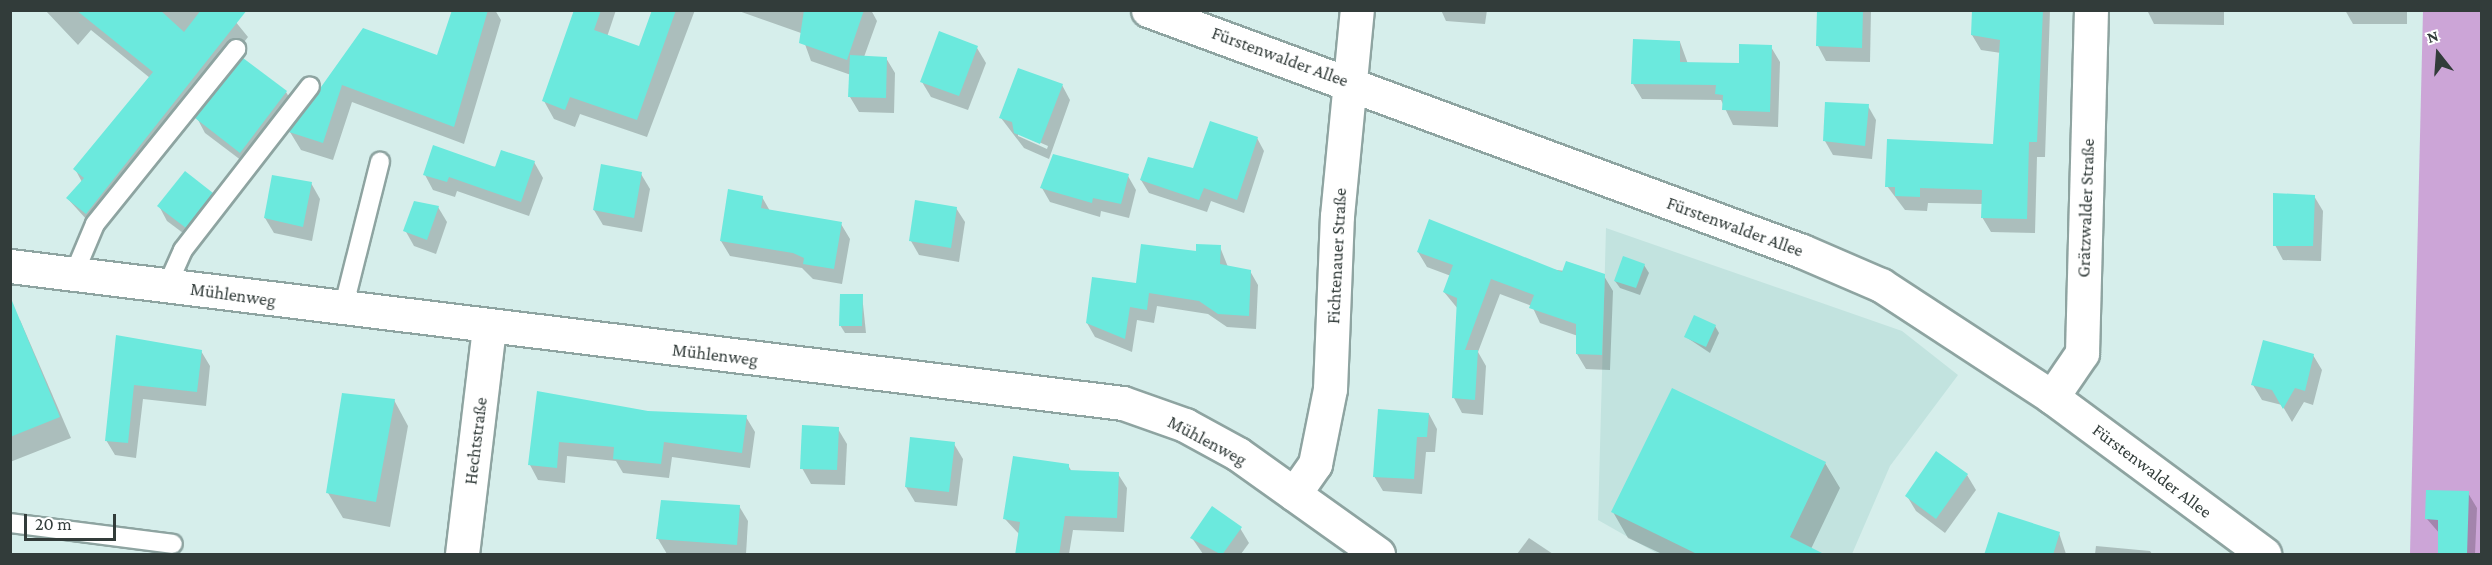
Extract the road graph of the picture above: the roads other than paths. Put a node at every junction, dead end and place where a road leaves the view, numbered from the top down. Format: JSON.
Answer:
{"nodes":[{"id":1,"x":1148,"y":10,"type":"edge"},
{"id":2,"x":1357,"y":10,"type":"edge"},
{"id":3,"x":2091,"y":10,"type":"edge"},
{"id":4,"x":236,"y":49,"type":"dead end"},
{"id":5,"x":1353,"y":83,"type":"junction"},
{"id":6,"x":310,"y":86,"type":"dead end"},
{"id":7,"x":380,"y":162,"type":"dead end"},
{"id":8,"x":10,"y":266,"type":"edge"},
{"id":9,"x":74,"y":274,"type":"junction"},
{"id":10,"x":167,"y":286,"type":"junction"},
{"id":11,"x":343,"y":309,"type":"junction"},
{"id":12,"x":489,"y":327,"type":"junction"},
{"id":13,"x":2052,"y":397,"type":"junction"},
{"id":14,"x":1294,"y":494,"type":"junction"},
{"id":15,"x":10,"y":524,"type":"edge"},
{"id":16,"x":173,"y":544,"type":"dead end"},
{"id":17,"x":462,"y":555,"type":"edge"},
{"id":18,"x":1378,"y":555,"type":"edge"},
{"id":19,"x":2264,"y":555,"type":"edge"}],
"edges":[{"from":1,"to":5,"type":"street","name":"Fürstenwalder Allee"},
{"from":2,"to":5,"type":"street","name":"Fichtenauer Straße"},
{"from":3,"to":13,"type":"street","name":"Grätzwalder Straße"},
{"from":4,"to":9,"type":"lane"},
{"from":5,"to":13,"type":"street","name":"Fürstenwalder Allee"},
{"from":5,"to":14,"type":"street","name":"Fichtenauer Straße"},
{"from":6,"to":10,"type":"lane"},
{"from":7,"to":11,"type":"lane"},
{"from":8,"to":9,"type":"street","name":"Mühlenweg"},
{"from":9,"to":10,"type":"street","name":"Mühlenweg"},
{"from":10,"to":11,"type":"street","name":"Mühlenweg"},
{"from":11,"to":12,"type":"street","name":"Mühlenweg"},
{"from":12,"to":14,"type":"street","name":"Mühlenweg"},
{"from":12,"to":17,"type":"street","name":"Hechtstraße"},
{"from":13,"to":19,"type":"street","name":"Fürstenwalder Allee"},
{"from":14,"to":18,"type":"street","name":"Mühlenweg"},
{"from":15,"to":16,"type":"lane"}]}
